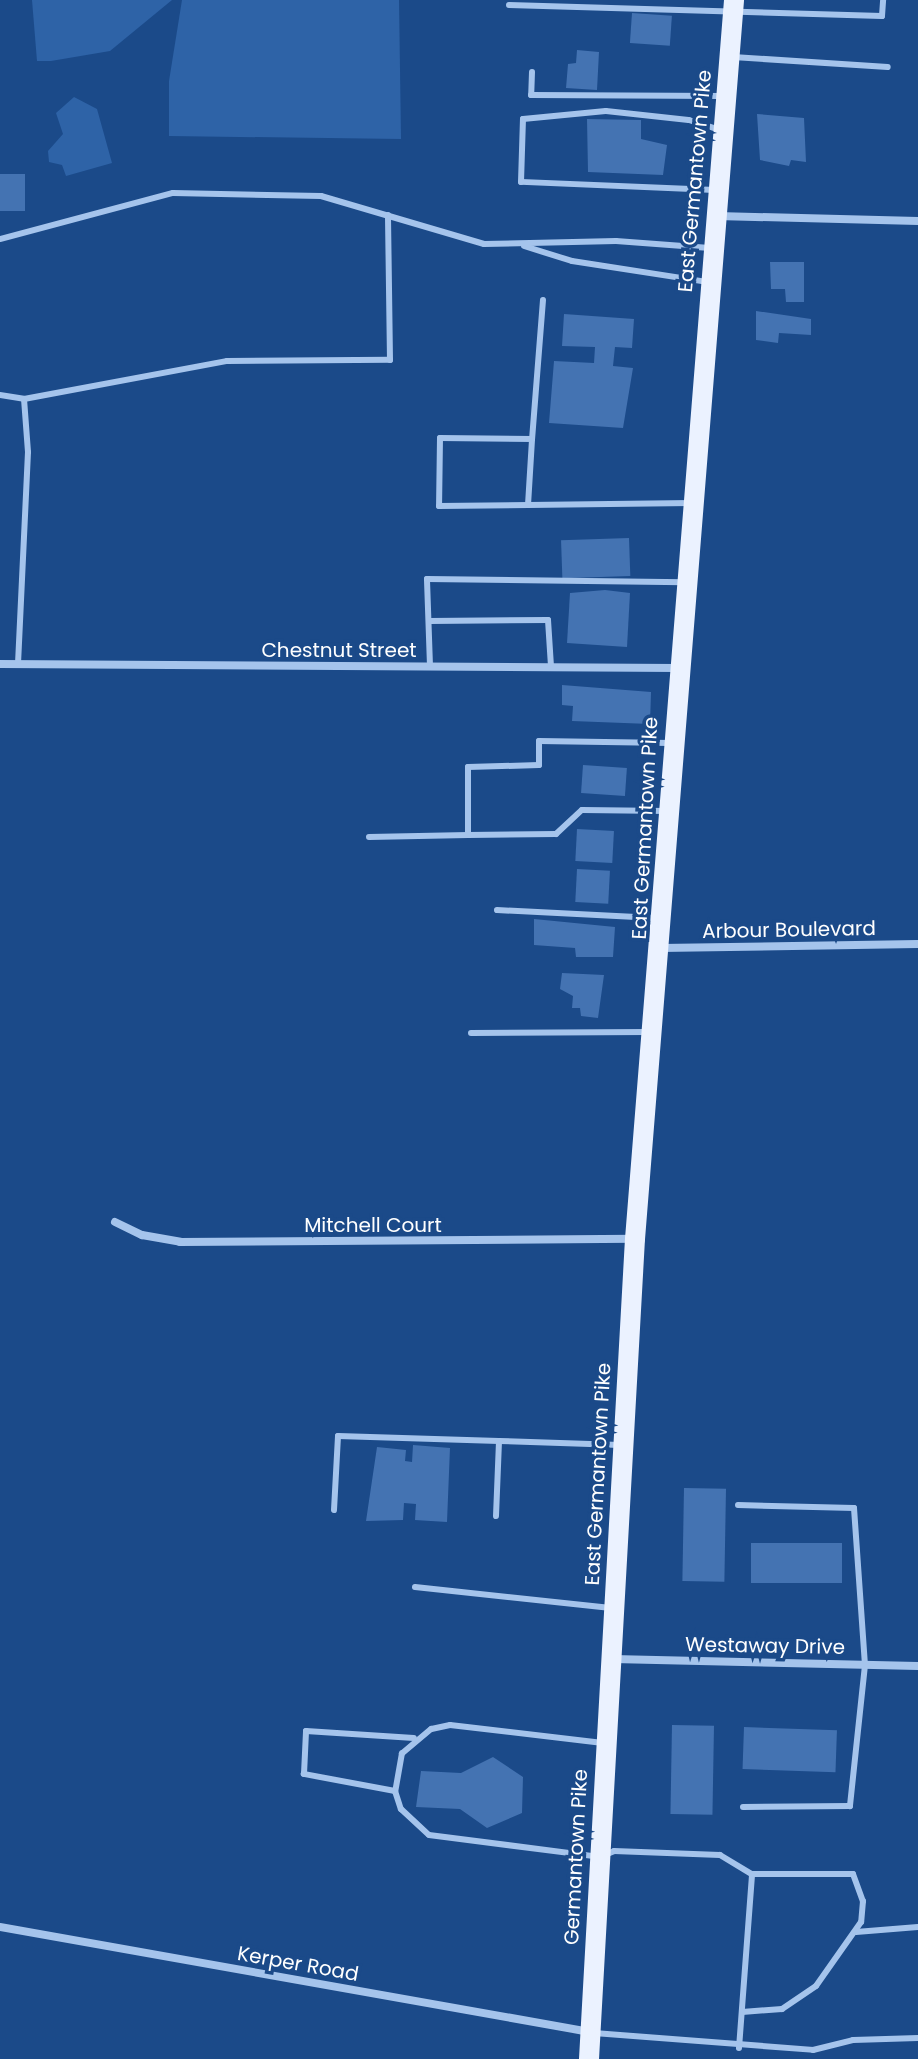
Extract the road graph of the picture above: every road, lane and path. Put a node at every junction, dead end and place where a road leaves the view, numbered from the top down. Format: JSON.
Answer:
{"nodes":[{"id":1,"x":883,"y":0,"type":"edge"},
{"id":2,"x":509,"y":5,"type":"dead end"},
{"id":3,"x":734,"y":6,"type":"edge"},
{"id":4,"x":730,"y":57,"type":"junction"},
{"id":5,"x":888,"y":67,"type":"dead end"},
{"id":6,"x":532,"y":72,"type":"dead end"},
{"id":7,"x":726,"y":96,"type":"junction"},
{"id":8,"x":723,"y":131,"type":"junction"},
{"id":9,"x":718,"y":190,"type":"junction"},
{"id":10,"x":388,"y":215,"type":"junction"},
{"id":11,"x":716,"y":216,"type":"junction"},
{"id":12,"x":918,"y":221,"type":"edge"},
{"id":13,"x":0,"y":239,"type":"edge"},
{"id":14,"x":516,"y":243,"type":"junction"},
{"id":15,"x":713,"y":248,"type":"junction"},
{"id":16,"x":710,"y":282,"type":"junction"},
{"id":17,"x":543,"y":300,"type":"dead end"},
{"id":18,"x":0,"y":395,"type":"edge"},
{"id":19,"x":24,"y":399,"type":"junction"},
{"id":20,"x":532,"y":439,"type":"junction"},
{"id":21,"x":692,"y":503,"type":"junction"},
{"id":22,"x":528,"y":505,"type":"junction"},
{"id":23,"x":685,"y":582,"type":"junction"},
{"id":24,"x":429,"y":621,"type":"junction"},
{"id":25,"x":0,"y":664,"type":"edge"},
{"id":26,"x":18,"y":664,"type":"junction"},
{"id":27,"x":430,"y":666,"type":"junction"},
{"id":28,"x":551,"y":667,"type":"junction"},
{"id":29,"x":678,"y":668,"type":"junction"},
{"id":30,"x":674,"y":743,"type":"junction"},
{"id":31,"x":670,"y":811,"type":"junction"},
{"id":32,"x":468,"y":835,"type":"junction"},
{"id":33,"x":369,"y":837,"type":"dead end"},
{"id":34,"x":497,"y":910,"type":"dead end"},
{"id":35,"x":663,"y":919,"type":"junction"},
{"id":36,"x":918,"y":944,"type":"edge"},
{"id":37,"x":661,"y":948,"type":"junction"},
{"id":38,"x":652,"y":1032,"type":"junction"},
{"id":39,"x":471,"y":1033,"type":"dead end"},
{"id":40,"x":115,"y":1222,"type":"dead end"},
{"id":41,"x":635,"y":1239,"type":"junction"},
{"id":42,"x":499,"y":1441,"type":"junction"},
{"id":43,"x":624,"y":1445,"type":"junction"},
{"id":44,"x":738,"y":1505,"type":"dead end"},
{"id":45,"x":334,"y":1510,"type":"dead end"},
{"id":46,"x":496,"y":1516,"type":"dead end"},
{"id":47,"x":415,"y":1587,"type":"dead end"},
{"id":48,"x":615,"y":1608,"type":"junction"},
{"id":49,"x":612,"y":1659,"type":"junction"},
{"id":50,"x":865,"y":1665,"type":"junction"},
{"id":51,"x":918,"y":1666,"type":"edge"},
{"id":52,"x":414,"y":1738,"type":"junction"},
{"id":53,"x":607,"y":1743,"type":"junction"},
{"id":54,"x":395,"y":1791,"type":"junction"},
{"id":55,"x":743,"y":1807,"type":"dead end"},
{"id":56,"x":600,"y":1857,"type":"junction"},
{"id":57,"x":752,"y":1874,"type":"junction"},
{"id":58,"x":0,"y":1927,"type":"edge"},
{"id":59,"x":918,"y":1927,"type":"edge"},
{"id":60,"x":856,"y":1932,"type":"junction"},
{"id":61,"x":742,"y":2012,"type":"junction"},
{"id":62,"x":590,"y":2032,"type":"junction"},
{"id":63,"x":918,"y":2038,"type":"edge"},
{"id":64,"x":739,"y":2048,"type":"junction"},
{"id":65,"x":589,"y":2059,"type":"edge"}],
"edges":[{"from":1,"to":3,"type":"lane"},
{"from":2,"to":3,"type":"lane"},
{"from":3,"to":4,"type":"main road","name":"East Germantown Pike"},
{"from":4,"to":5,"type":"lane"},
{"from":4,"to":7,"type":"main road","name":"East Germantown Pike"},
{"from":6,"to":7,"type":"lane"},
{"from":7,"to":8,"type":"main road","name":"East Germantown Pike"},
{"from":8,"to":9,"type":"main road","name":"East Germantown Pike"},
{"from":8,"to":9,"type":"lane"},
{"from":9,"to":11,"type":"main road","name":"East Germantown Pike"},
{"from":10,"to":13,"type":"lane"},
{"from":10,"to":14,"type":"lane"},
{"from":10,"to":19,"type":"lane"},
{"from":11,"to":12,"type":"street"},
{"from":11,"to":15,"type":"main road","name":"East Germantown Pike"},
{"from":14,"to":15,"type":"lane"},
{"from":14,"to":16,"type":"lane"},
{"from":15,"to":16,"type":"main road","name":"East Germantown Pike"},
{"from":16,"to":21,"type":"main road","name":"East Germantown Pike"},
{"from":17,"to":20,"type":"lane"},
{"from":18,"to":19,"type":"lane"},
{"from":19,"to":26,"type":"lane"},
{"from":20,"to":22,"type":"lane"},
{"from":20,"to":22,"type":"lane"},
{"from":21,"to":22,"type":"lane"},
{"from":21,"to":23,"type":"main road","name":"East Germantown Pike"},
{"from":23,"to":24,"type":"lane"},
{"from":23,"to":29,"type":"main road","name":"East Germantown Pike"},
{"from":24,"to":27,"type":"lane"},
{"from":24,"to":28,"type":"lane"},
{"from":25,"to":26,"type":"street","name":"Chestnut Street"},
{"from":26,"to":27,"type":"street","name":"Chestnut Street"},
{"from":27,"to":28,"type":"street","name":"Chestnut Street"},
{"from":28,"to":29,"type":"street","name":"Chestnut Street"},
{"from":29,"to":30,"type":"main road","name":"East Germantown Pike"},
{"from":30,"to":31,"type":"main road","name":"East Germantown Pike"},
{"from":30,"to":32,"type":"lane"},
{"from":31,"to":32,"type":"lane"},
{"from":31,"to":35,"type":"main road","name":"East Germantown Pike"},
{"from":32,"to":33,"type":"lane"},
{"from":34,"to":35,"type":"lane"},
{"from":35,"to":37,"type":"main road","name":"East Germantown Pike"},
{"from":36,"to":37,"type":"street","name":"Arbour Boulevard"},
{"from":37,"to":38,"type":"main road","name":"East Germantown Pike"},
{"from":38,"to":39,"type":"lane"},
{"from":38,"to":41,"type":"main road","name":"East Germantown Pike"},
{"from":40,"to":41,"type":"street","name":"Mitchell Court"},
{"from":41,"to":43,"type":"main road","name":"East Germantown Pike"},
{"from":42,"to":43,"type":"lane"},
{"from":42,"to":45,"type":"lane"},
{"from":42,"to":46,"type":"lane"},
{"from":43,"to":48,"type":"main road","name":"East Germantown Pike"},
{"from":44,"to":50,"type":"lane"},
{"from":47,"to":48,"type":"lane"},
{"from":48,"to":49,"type":"main road","name":"East Germantown Pike"},
{"from":49,"to":50,"type":"street","name":"Westaway Drive"},
{"from":49,"to":53,"type":"main road","name":"Germantown Pike"},
{"from":50,"to":51,"type":"street","name":"Westaway Drive"},
{"from":50,"to":55,"type":"lane"},
{"from":52,"to":53,"type":"lane"},
{"from":52,"to":54,"type":"lane"},
{"from":52,"to":54,"type":"lane"},
{"from":53,"to":56,"type":"main road","name":"Germantown Pike"},
{"from":54,"to":56,"type":"lane"},
{"from":56,"to":57,"type":"lane"},
{"from":56,"to":62,"type":"main road","name":"Germantown Pike"},
{"from":57,"to":60,"type":"lane"},
{"from":57,"to":61,"type":"lane"},
{"from":58,"to":62,"type":"street","name":"Kerper Road"},
{"from":59,"to":60,"type":"lane"},
{"from":60,"to":61,"type":"lane"},
{"from":61,"to":64,"type":"lane"},
{"from":62,"to":64,"type":"lane"},
{"from":62,"to":65,"type":"main road","name":"Germantown Pike"},
{"from":63,"to":64,"type":"lane"}]}
